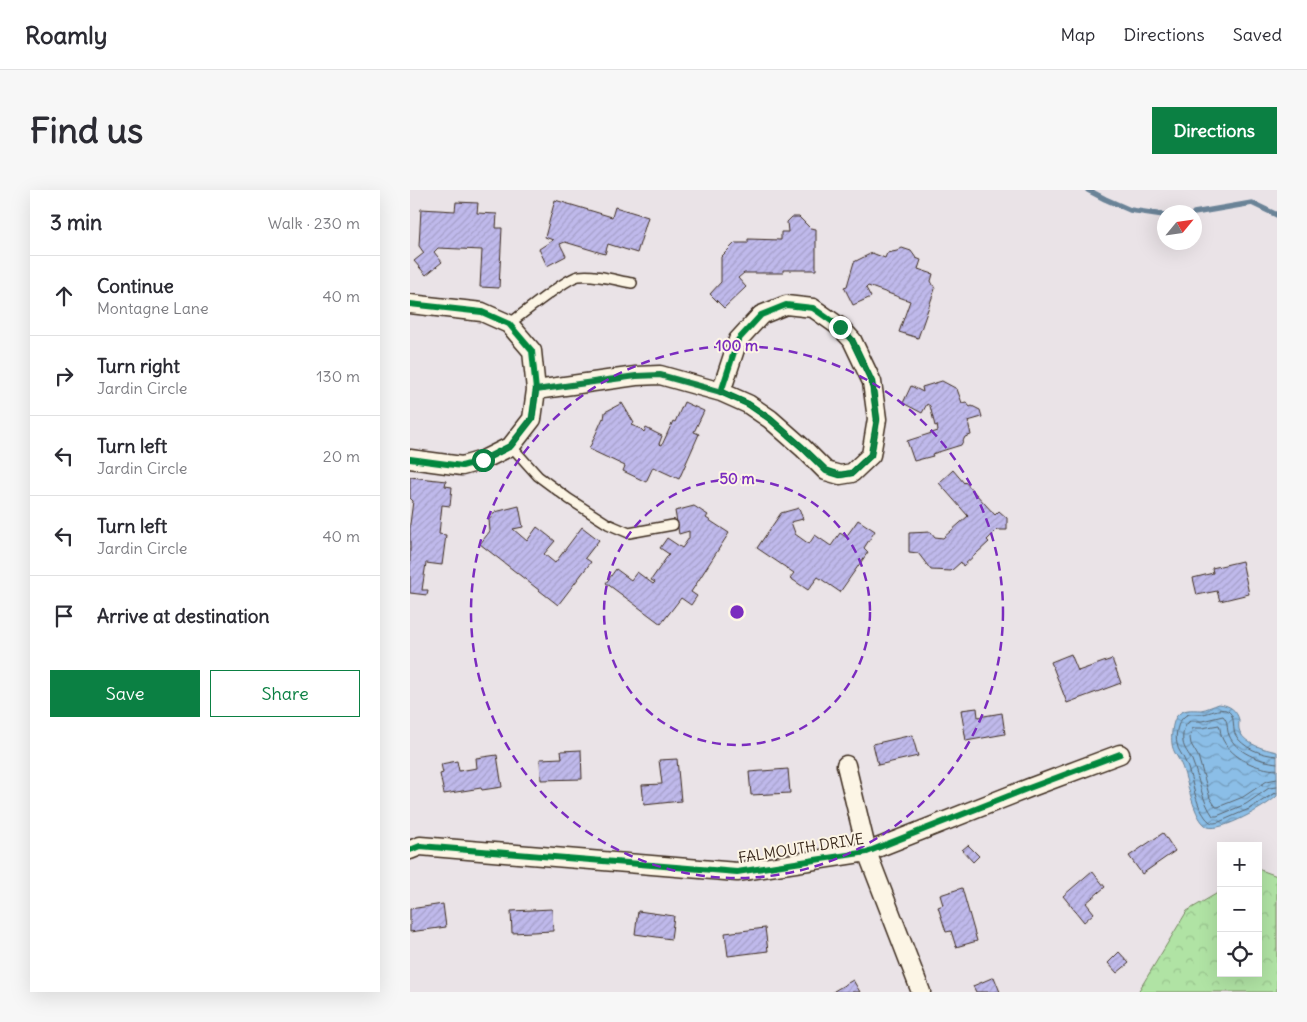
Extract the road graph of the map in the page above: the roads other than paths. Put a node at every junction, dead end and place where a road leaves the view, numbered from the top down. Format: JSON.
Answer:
{"nodes":[{"id":1,"x":632,"y":283,"type":"dead end"},
{"id":2,"x":410,"y":304,"type":"edge"},
{"id":3,"x":509,"y":324,"type":"junction"},
{"id":4,"x":536,"y":390,"type":"junction"},
{"id":5,"x":721,"y":392,"type":"junction"},
{"id":6,"x":510,"y":446,"type":"junction"},
{"id":7,"x":410,"y":459,"type":"edge"},
{"id":8,"x":673,"y":525,"type":"dead end"},
{"id":9,"x":1120,"y":754,"type":"dead end"},
{"id":10,"x":846,"y":765,"type":"dead end"},
{"id":11,"x":410,"y":850,"type":"edge"},
{"id":12,"x":867,"y":852,"type":"junction"},
{"id":13,"x":921,"y":992,"type":"edge"}],
"edges":[{"from":1,"to":3,"type":"lane"},
{"from":2,"to":3,"type":"street"},
{"from":3,"to":4,"type":"street"},
{"from":4,"to":5,"type":"street"},
{"from":4,"to":6,"type":"street"},
{"from":5,"to":5,"type":"street"},
{"from":6,"to":7,"type":"street"},
{"from":6,"to":8,"type":"lane"},
{"from":9,"to":12,"type":"street","name":"FALMOUTH DRIVE"},
{"from":10,"to":12,"type":"street"},
{"from":11,"to":12,"type":"street","name":"FALMOUTH DRIVE"},
{"from":12,"to":13,"type":"street"}]}
